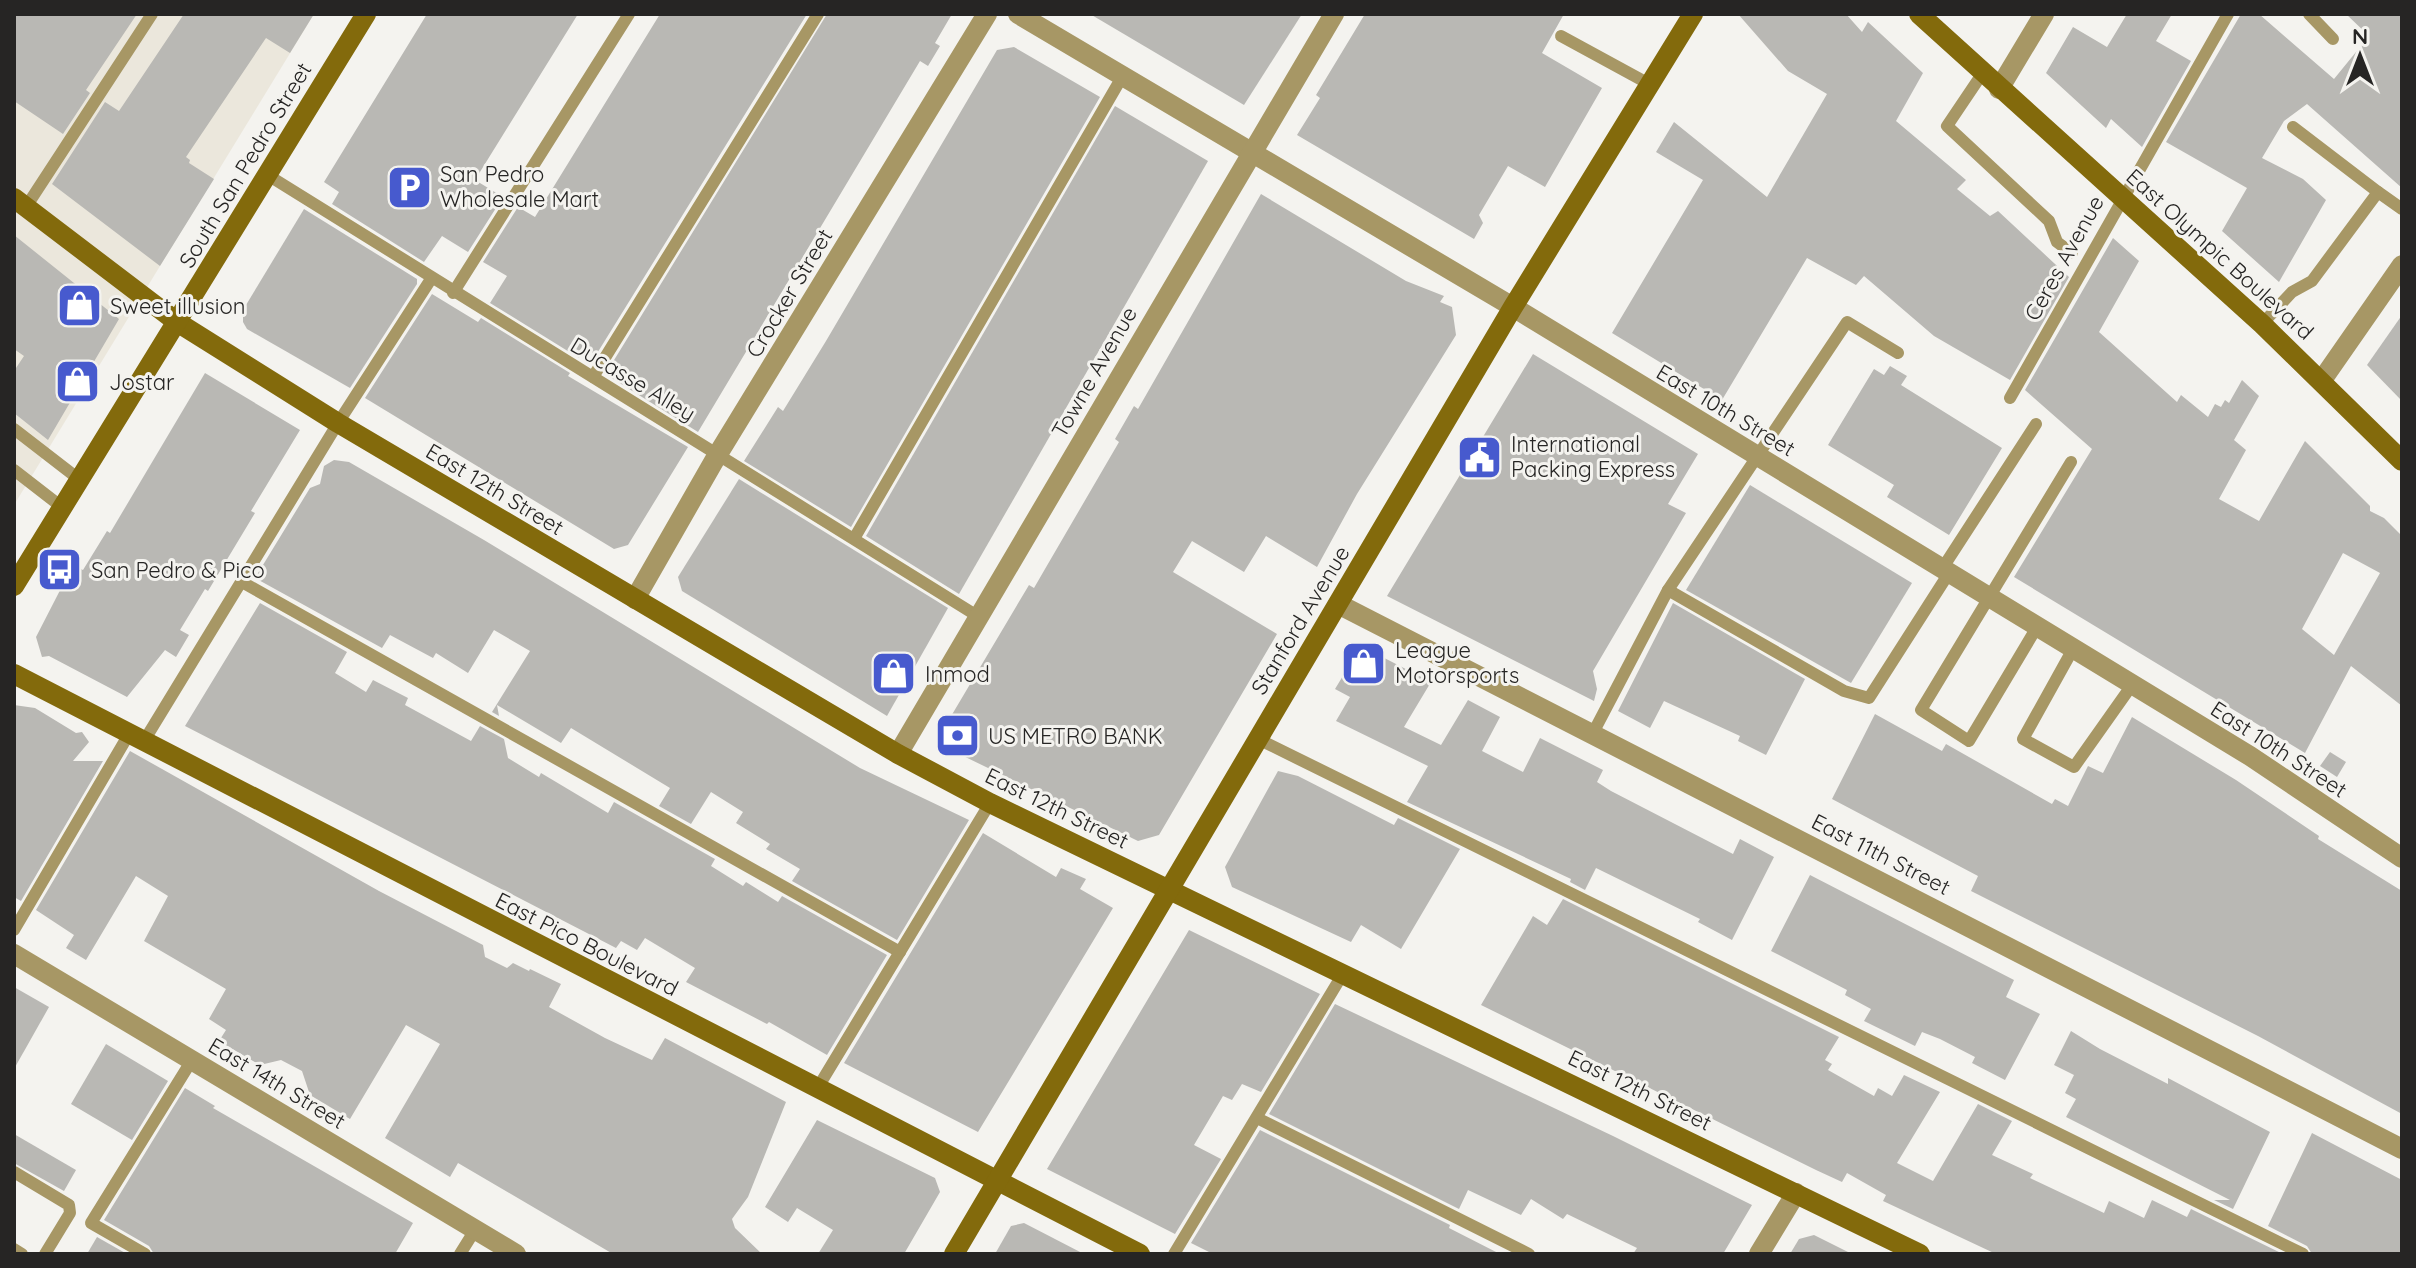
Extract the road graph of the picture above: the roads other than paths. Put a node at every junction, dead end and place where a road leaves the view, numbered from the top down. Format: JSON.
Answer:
{"nodes":[{"id":1,"x":152,"y":14,"type":"edge"},
{"id":2,"x":366,"y":14,"type":"edge"},
{"id":3,"x":629,"y":14,"type":"edge"},
{"id":4,"x":818,"y":14,"type":"edge"},
{"id":5,"x":987,"y":14,"type":"edge"},
{"id":6,"x":1018,"y":14,"type":"edge"},
{"id":7,"x":1334,"y":14,"type":"edge"},
{"id":8,"x":1693,"y":14,"type":"edge"},
{"id":9,"x":1919,"y":14,"type":"edge"},
{"id":10,"x":2044,"y":14,"type":"edge"},
{"id":11,"x":2228,"y":14,"type":"edge"},
{"id":12,"x":2309,"y":14,"type":"edge"},
{"id":13,"x":1561,"y":36,"type":"dead end"},
{"id":14,"x":2333,"y":39,"type":"dead end"},
{"id":15,"x":1982,"y":74,"type":"junction"},
{"id":16,"x":1122,"y":77,"type":"junction"},
{"id":17,"x":1651,"y":85,"type":"junction"},
{"id":18,"x":1999,"y":89,"type":"junction"},
{"id":19,"x":2293,"y":127,"type":"dead end"},
{"id":20,"x":1252,"y":150,"type":"junction"},
{"id":21,"x":266,"y":174,"type":"junction"},
{"id":22,"x":2378,"y":192,"type":"junction"},
{"id":23,"x":2121,"y":197,"type":"junction"},
{"id":24,"x":20,"y":202,"type":"edge"},
{"id":25,"x":2402,"y":209,"type":"edge"},
{"id":26,"x":2072,"y":253,"type":"dead end"},
{"id":27,"x":2402,"y":265,"type":"edge"},
{"id":28,"x":431,"y":279,"type":"junction"},
{"id":29,"x":453,"y":293,"type":"junction"},
{"id":30,"x":1513,"y":307,"type":"junction"},
{"id":31,"x":177,"y":322,"type":"junction"},
{"id":32,"x":2262,"y":324,"type":"junction"},
{"id":33,"x":1898,"y":353,"type":"dead end"},
{"id":34,"x":593,"y":377,"type":"junction"},
{"id":35,"x":2322,"y":380,"type":"junction"},
{"id":36,"x":2010,"y":398,"type":"dead end"},
{"id":37,"x":338,"y":423,"type":"junction"},
{"id":38,"x":2036,"y":424,"type":"dead end"},
{"id":39,"x":14,"y":429,"type":"edge"},
{"id":40,"x":718,"y":454,"type":"junction"},
{"id":41,"x":1755,"y":455,"type":"junction"},
{"id":42,"x":2402,"y":461,"type":"edge"},
{"id":43,"x":2071,"y":462,"type":"dead end"},
{"id":44,"x":14,"y":470,"type":"edge"},
{"id":45,"x":80,"y":480,"type":"junction"},
{"id":46,"x":63,"y":508,"type":"junction"},
{"id":47,"x":855,"y":537,"type":"junction"},
{"id":48,"x":1946,"y":571,"type":"junction"},
{"id":49,"x":242,"y":582,"type":"junction"},
{"id":50,"x":14,"y":586,"type":"edge"},
{"id":51,"x":1668,"y":590,"type":"junction"},
{"id":52,"x":1989,"y":598,"type":"junction"},
{"id":53,"x":635,"y":599,"type":"junction"},
{"id":54,"x":1338,"y":604,"type":"junction"},
{"id":55,"x":979,"y":617,"type":"junction"},
{"id":56,"x":2037,"y":627,"type":"junction"},
{"id":57,"x":2073,"y":649,"type":"junction"},
{"id":58,"x":14,"y":674,"type":"edge"},
{"id":59,"x":2132,"y":685,"type":"junction"},
{"id":60,"x":1593,"y":733,"type":"junction"},
{"id":61,"x":137,"y":738,"type":"junction"},
{"id":62,"x":1258,"y":739,"type":"junction"},
{"id":63,"x":898,"y":754,"type":"junction"},
{"id":64,"x":990,"y":803,"type":"junction"},
{"id":65,"x":2402,"y":858,"type":"edge"},
{"id":66,"x":1171,"y":890,"type":"junction"},
{"id":67,"x":14,"y":930,"type":"edge"},
{"id":68,"x":900,"y":952,"type":"junction"},
{"id":69,"x":14,"y":954,"type":"edge"},
{"id":70,"x":1344,"y":972,"type":"junction"},
{"id":71,"x":192,"y":1060,"type":"junction"},
{"id":72,"x":817,"y":1089,"type":"junction"},
{"id":73,"x":1257,"y":1118,"type":"junction"},
{"id":74,"x":2402,"y":1149,"type":"edge"},
{"id":75,"x":14,"y":1172,"type":"edge"},
{"id":76,"x":999,"y":1182,"type":"junction"},
{"id":77,"x":1796,"y":1193,"type":"junction"},
{"id":78,"x":475,"y":1230,"type":"junction"},
{"id":79,"x":14,"y":1249,"type":"edge"},
{"id":80,"x":22,"y":1254,"type":"edge"},
{"id":81,"x":45,"y":1254,"type":"edge"},
{"id":82,"x":145,"y":1254,"type":"edge"},
{"id":83,"x":460,"y":1254,"type":"edge"},
{"id":84,"x":516,"y":1254,"type":"edge"},
{"id":85,"x":954,"y":1254,"type":"edge"},
{"id":86,"x":1140,"y":1254,"type":"edge"},
{"id":87,"x":1174,"y":1254,"type":"edge"},
{"id":88,"x":1529,"y":1254,"type":"edge"},
{"id":89,"x":1759,"y":1254,"type":"edge"},
{"id":90,"x":1920,"y":1254,"type":"edge"},
{"id":91,"x":2303,"y":1254,"type":"edge"}],
"edges":[{"from":1,"to":24,"type":"lane"},
{"from":2,"to":21,"type":"street","name":"South San Pedro Street"},
{"from":3,"to":29,"type":"lane"},
{"from":4,"to":34,"type":"lane"},
{"from":5,"to":40,"type":"street","name":"Crocker Street"},
{"from":6,"to":16,"type":"street","name":"East 10th Street"},
{"from":7,"to":20,"type":"street","name":"Towne Avenue"},
{"from":8,"to":17,"type":"street","name":"Stanford Avenue"},
{"from":9,"to":15,"type":"street","name":"East Olympic Boulevard"},
{"from":10,"to":18,"type":"street"},
{"from":11,"to":23,"type":"lane","name":"Ceres Avenue"},
{"from":12,"to":14,"type":"lane"},
{"from":13,"to":17,"type":"lane"},
{"from":15,"to":18,"type":"street","name":"East Olympic Boulevard"},
{"from":15,"to":26,"type":"lane"},
{"from":16,"to":20,"type":"street","name":"East 10th Street"},
{"from":16,"to":47,"type":"lane"},
{"from":17,"to":30,"type":"street","name":"Stanford Avenue"},
{"from":18,"to":23,"type":"street","name":"East Olympic Boulevard"},
{"from":19,"to":22,"type":"lane"},
{"from":20,"to":30,"type":"street","name":"East 10th Street"},
{"from":20,"to":55,"type":"street","name":"Towne Avenue"},
{"from":21,"to":28,"type":"lane","name":"Ducasse Alley"},
{"from":21,"to":31,"type":"street","name":"South San Pedro Street"},
{"from":22,"to":25,"type":"lane"},
{"from":22,"to":32,"type":"lane"},
{"from":23,"to":32,"type":"street","name":"East Olympic Boulevard"},
{"from":23,"to":36,"type":"lane","name":"Ceres Avenue"},
{"from":24,"to":31,"type":"street","name":"East 12th Street"},
{"from":27,"to":35,"type":"street"},
{"from":28,"to":29,"type":"lane","name":"Ducasse Alley"},
{"from":28,"to":37,"type":"lane"},
{"from":29,"to":34,"type":"lane","name":"Ducasse Alley"},
{"from":30,"to":41,"type":"street","name":"East 10th Street"},
{"from":30,"to":54,"type":"street","name":"Stanford Avenue"},
{"from":31,"to":37,"type":"street","name":"East 12th Street"},
{"from":31,"to":45,"type":"street","name":"South San Pedro Street"},
{"from":32,"to":35,"type":"street","name":"East Olympic Boulevard"},
{"from":33,"to":41,"type":"lane"},
{"from":34,"to":40,"type":"lane","name":"Ducasse Alley"},
{"from":35,"to":42,"type":"street","name":"East Olympic Boulevard"},
{"from":37,"to":49,"type":"lane"},
{"from":37,"to":53,"type":"street","name":"East 12th Street"},
{"from":38,"to":48,"type":"lane"},
{"from":39,"to":45,"type":"lane"},
{"from":40,"to":47,"type":"lane","name":"Ducasse Alley"},
{"from":40,"to":53,"type":"street","name":"Crocker Street"},
{"from":41,"to":48,"type":"street","name":"East 10th Street"},
{"from":41,"to":51,"type":"lane"},
{"from":43,"to":52,"type":"lane"},
{"from":44,"to":46,"type":"lane"},
{"from":45,"to":46,"type":"street","name":"South San Pedro Street"},
{"from":46,"to":50,"type":"street","name":"South San Pedro Street"},
{"from":47,"to":55,"type":"lane","name":"Ducasse Alley"},
{"from":48,"to":51,"type":"lane"},
{"from":48,"to":52,"type":"street","name":"East 10th Street"},
{"from":49,"to":61,"type":"lane"},
{"from":49,"to":68,"type":"lane"},
{"from":51,"to":60,"type":"lane"},
{"from":52,"to":56,"type":"street","name":"East 10th Street"},
{"from":52,"to":56,"type":"lane"},
{"from":53,"to":63,"type":"street","name":"East 12th Street"},
{"from":54,"to":60,"type":"street","name":"East 11th Street"},
{"from":54,"to":62,"type":"street","name":"Stanford Avenue"},
{"from":55,"to":63,"type":"street","name":"Towne Avenue"},
{"from":56,"to":57,"type":"street","name":"East 10th Street"},
{"from":57,"to":59,"type":"street","name":"East 10th Street"},
{"from":57,"to":59,"type":"lane"},
{"from":58,"to":61,"type":"street","name":"East Pico Boulevard"},
{"from":59,"to":65,"type":"street","name":"East 10th Street"},
{"from":60,"to":74,"type":"street","name":"East 11th Street"},
{"from":61,"to":67,"type":"lane"},
{"from":61,"to":72,"type":"street","name":"East Pico Boulevard"},
{"from":62,"to":66,"type":"street","name":"Stanford Avenue"},
{"from":62,"to":91,"type":"lane"},
{"from":63,"to":64,"type":"street","name":"East 12th Street"},
{"from":64,"to":66,"type":"street","name":"East 12th Street"},
{"from":64,"to":68,"type":"lane"},
{"from":66,"to":70,"type":"street","name":"East 12th Street"},
{"from":66,"to":76,"type":"street","name":"Stanford Avenue"},
{"from":68,"to":72,"type":"lane"},
{"from":69,"to":71,"type":"street","name":"East 14th Street"},
{"from":70,"to":73,"type":"lane"},
{"from":70,"to":77,"type":"street","name":"East 12th Street"},
{"from":71,"to":78,"type":"street","name":"East 14th Street"},
{"from":71,"to":82,"type":"lane"},
{"from":72,"to":76,"type":"street","name":"East Pico Boulevard"},
{"from":73,"to":87,"type":"lane"},
{"from":73,"to":88,"type":"lane"},
{"from":75,"to":81,"type":"lane"},
{"from":76,"to":85,"type":"street","name":"Stanford Avenue"},
{"from":76,"to":86,"type":"street","name":"East Pico Boulevard"},
{"from":77,"to":89,"type":"street"},
{"from":77,"to":90,"type":"street","name":"East 12th Street"},
{"from":78,"to":83,"type":"lane"},
{"from":78,"to":84,"type":"street","name":"East 14th Street"},
{"from":79,"to":80,"type":"lane"}]}
